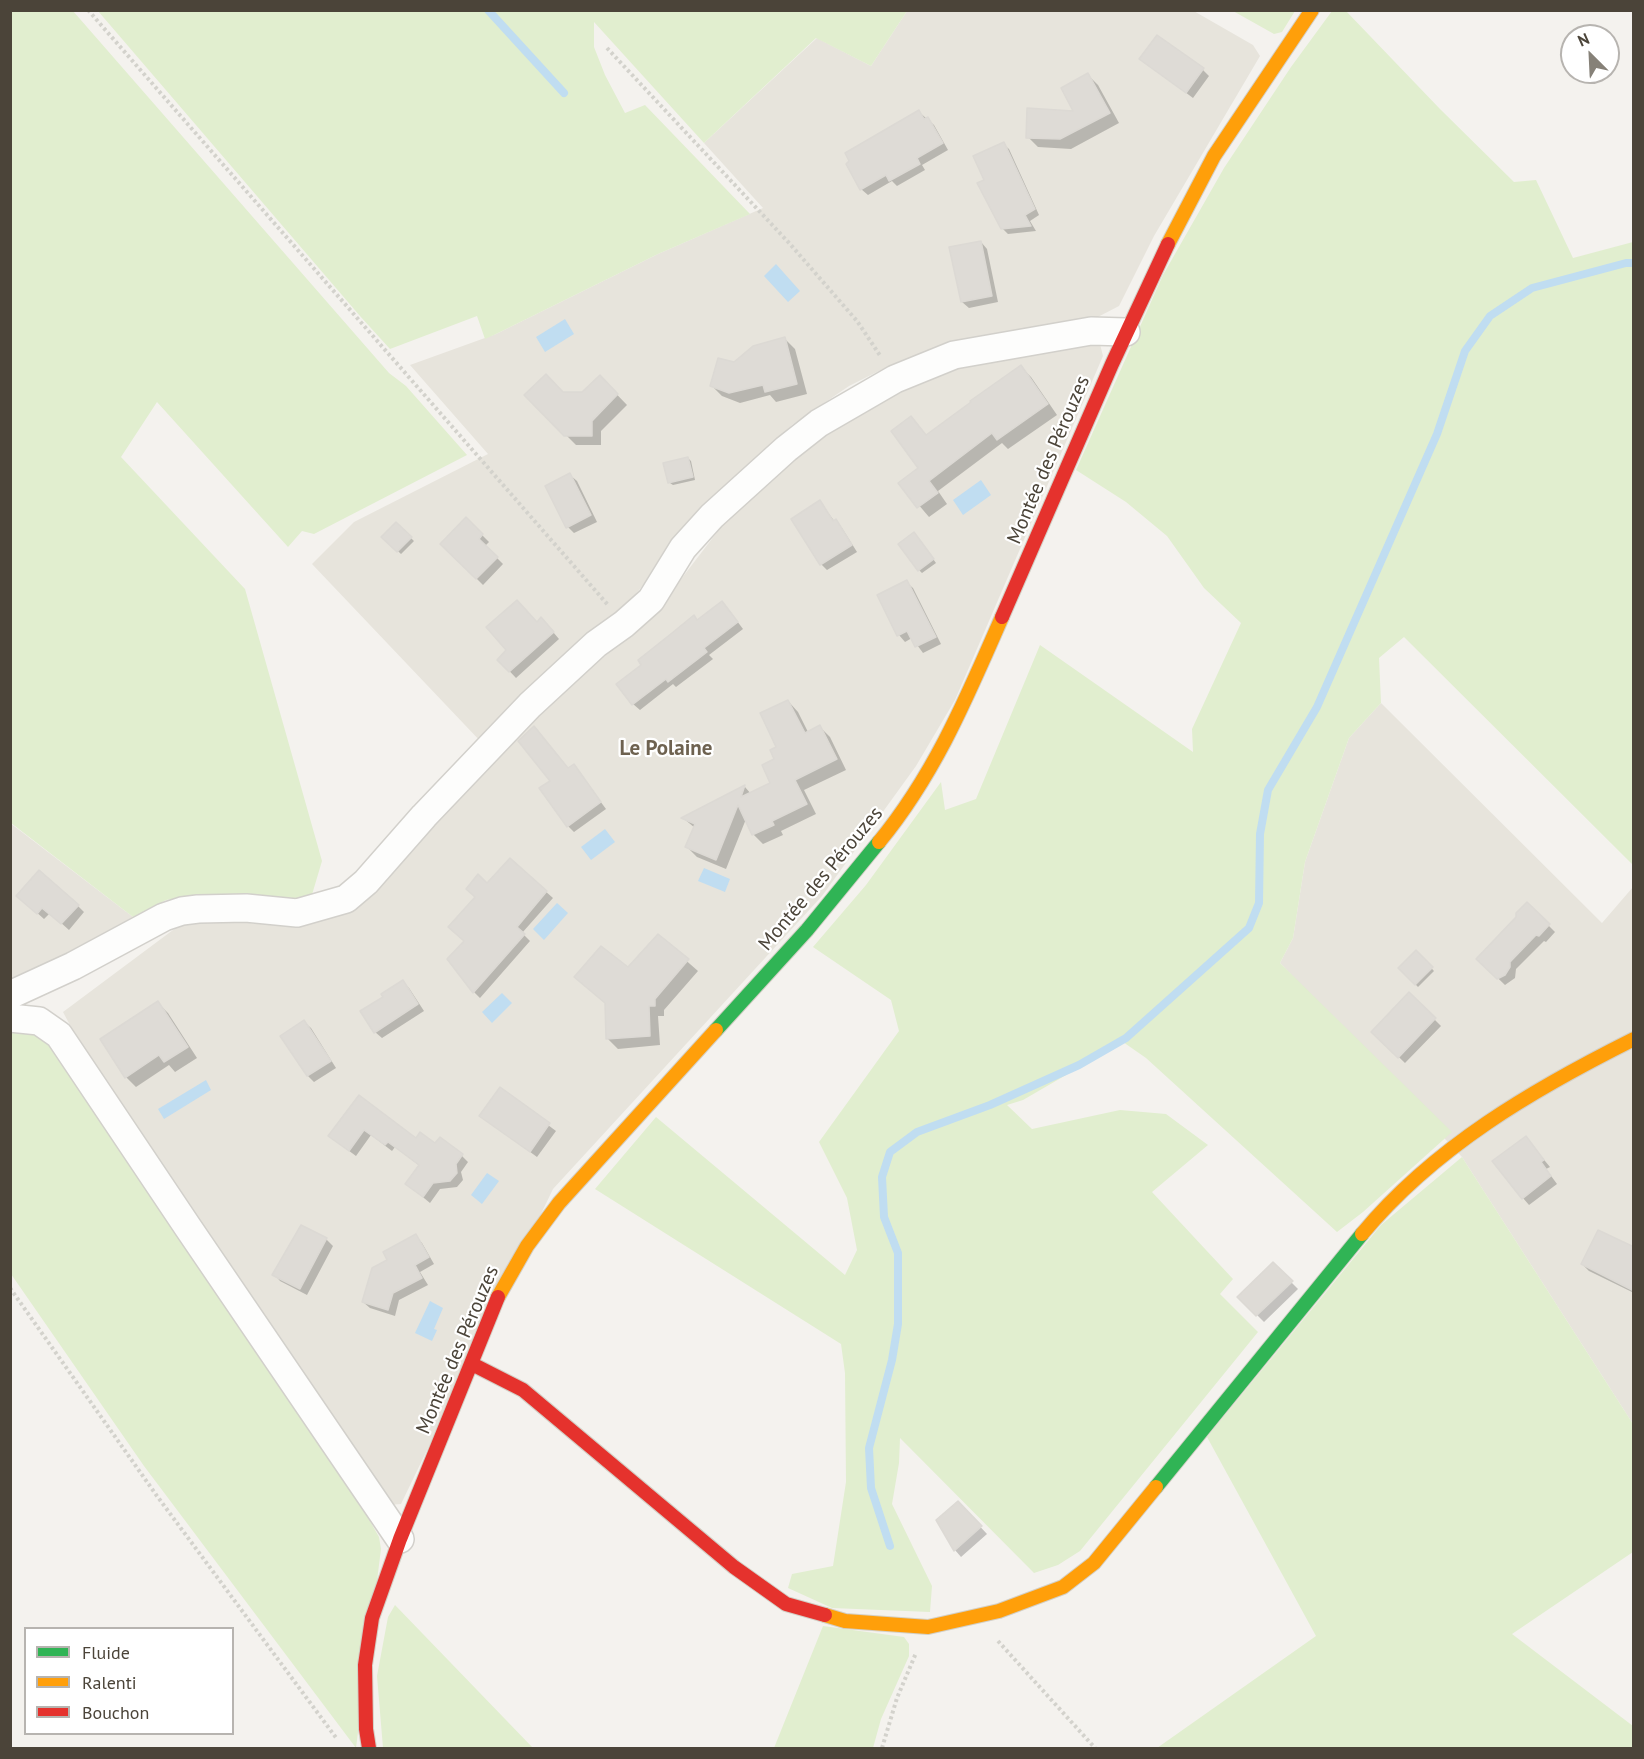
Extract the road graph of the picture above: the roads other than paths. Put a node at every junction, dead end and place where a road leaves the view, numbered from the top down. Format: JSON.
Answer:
{"nodes":[{"id":1,"x":1312,"y":10,"type":"edge"},
{"id":2,"x":1126,"y":332,"type":"junction"},
{"id":3,"x":10,"y":995,"type":"edge"},
{"id":4,"x":10,"y":1018,"type":"edge"},
{"id":5,"x":1634,"y":1039,"type":"edge"},
{"id":6,"x":472,"y":1364,"type":"junction"},
{"id":7,"x":400,"y":1539,"type":"junction"},
{"id":8,"x":369,"y":1749,"type":"edge"}],
"edges":[{"from":1,"to":2,"type":"street","name":"Montée des Pérouzes"},
{"from":2,"to":3,"type":"street"},
{"from":2,"to":6,"type":"street","name":"Montée des Pérouzes"},
{"from":4,"to":7,"type":"street"},
{"from":5,"to":6,"type":"street"},
{"from":6,"to":7,"type":"street","name":"Montée des Pérouzes"},
{"from":7,"to":8,"type":"street","name":"Montée des Pérouzes"}]}
